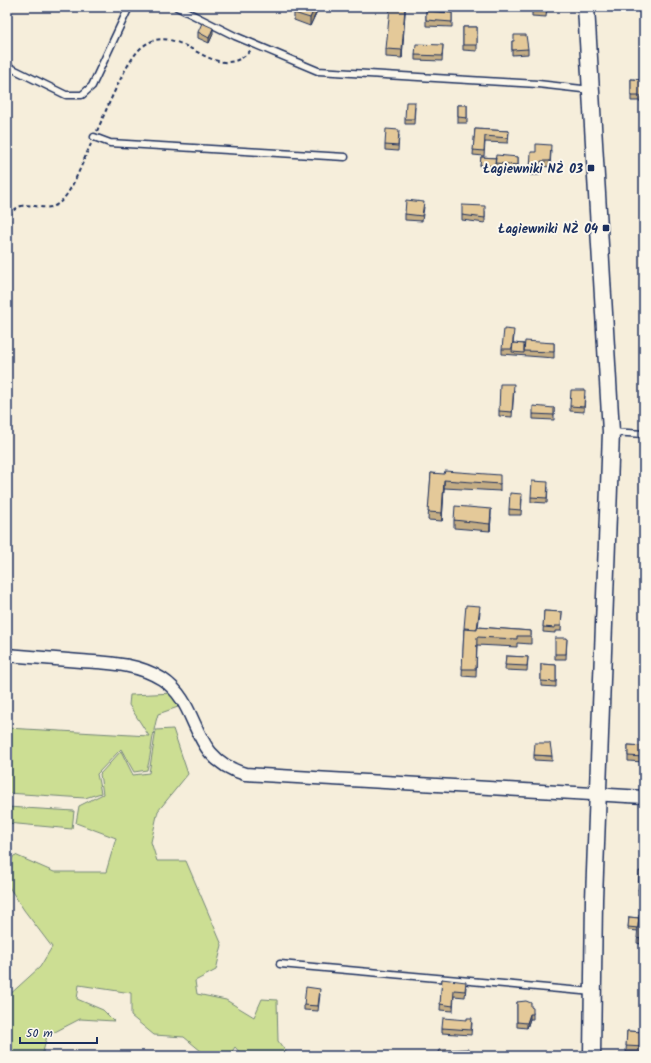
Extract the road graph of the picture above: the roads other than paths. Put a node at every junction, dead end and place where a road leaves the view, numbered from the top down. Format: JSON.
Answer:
{"nodes":[{"id":1,"x":130,"y":7,"type":"edge"},
{"id":2,"x":177,"y":7,"type":"edge"},
{"id":3,"x":586,"y":7,"type":"edge"},
{"id":4,"x":7,"y":66,"type":"edge"},
{"id":5,"x":591,"y":90,"type":"junction"},
{"id":6,"x":94,"y":137,"type":"road end"},
{"id":7,"x":345,"y":157,"type":"dead end"},
{"id":8,"x":611,"y":432,"type":"junction"},
{"id":9,"x":644,"y":434,"type":"edge"},
{"id":10,"x":7,"y":655,"type":"edge"},
{"id":11,"x":598,"y":794,"type":"junction"},
{"id":12,"x":644,"y":797,"type":"edge"},
{"id":13,"x":280,"y":964,"type":"dead end"},
{"id":14,"x":593,"y":992,"type":"junction"},
{"id":15,"x":592,"y":1056,"type":"edge"}],
"edges":[{"from":1,"to":4,"type":"lane"},
{"from":2,"to":5,"type":"lane"},
{"from":3,"to":5,"type":"street"},
{"from":5,"to":8,"type":"street"},
{"from":6,"to":7,"type":"lane"},
{"from":8,"to":9,"type":"lane"},
{"from":8,"to":11,"type":"street"},
{"from":10,"to":11,"type":"street"},
{"from":11,"to":12,"type":"street"},
{"from":11,"to":14,"type":"street"},
{"from":13,"to":14,"type":"lane"},
{"from":14,"to":15,"type":"street"}]}
